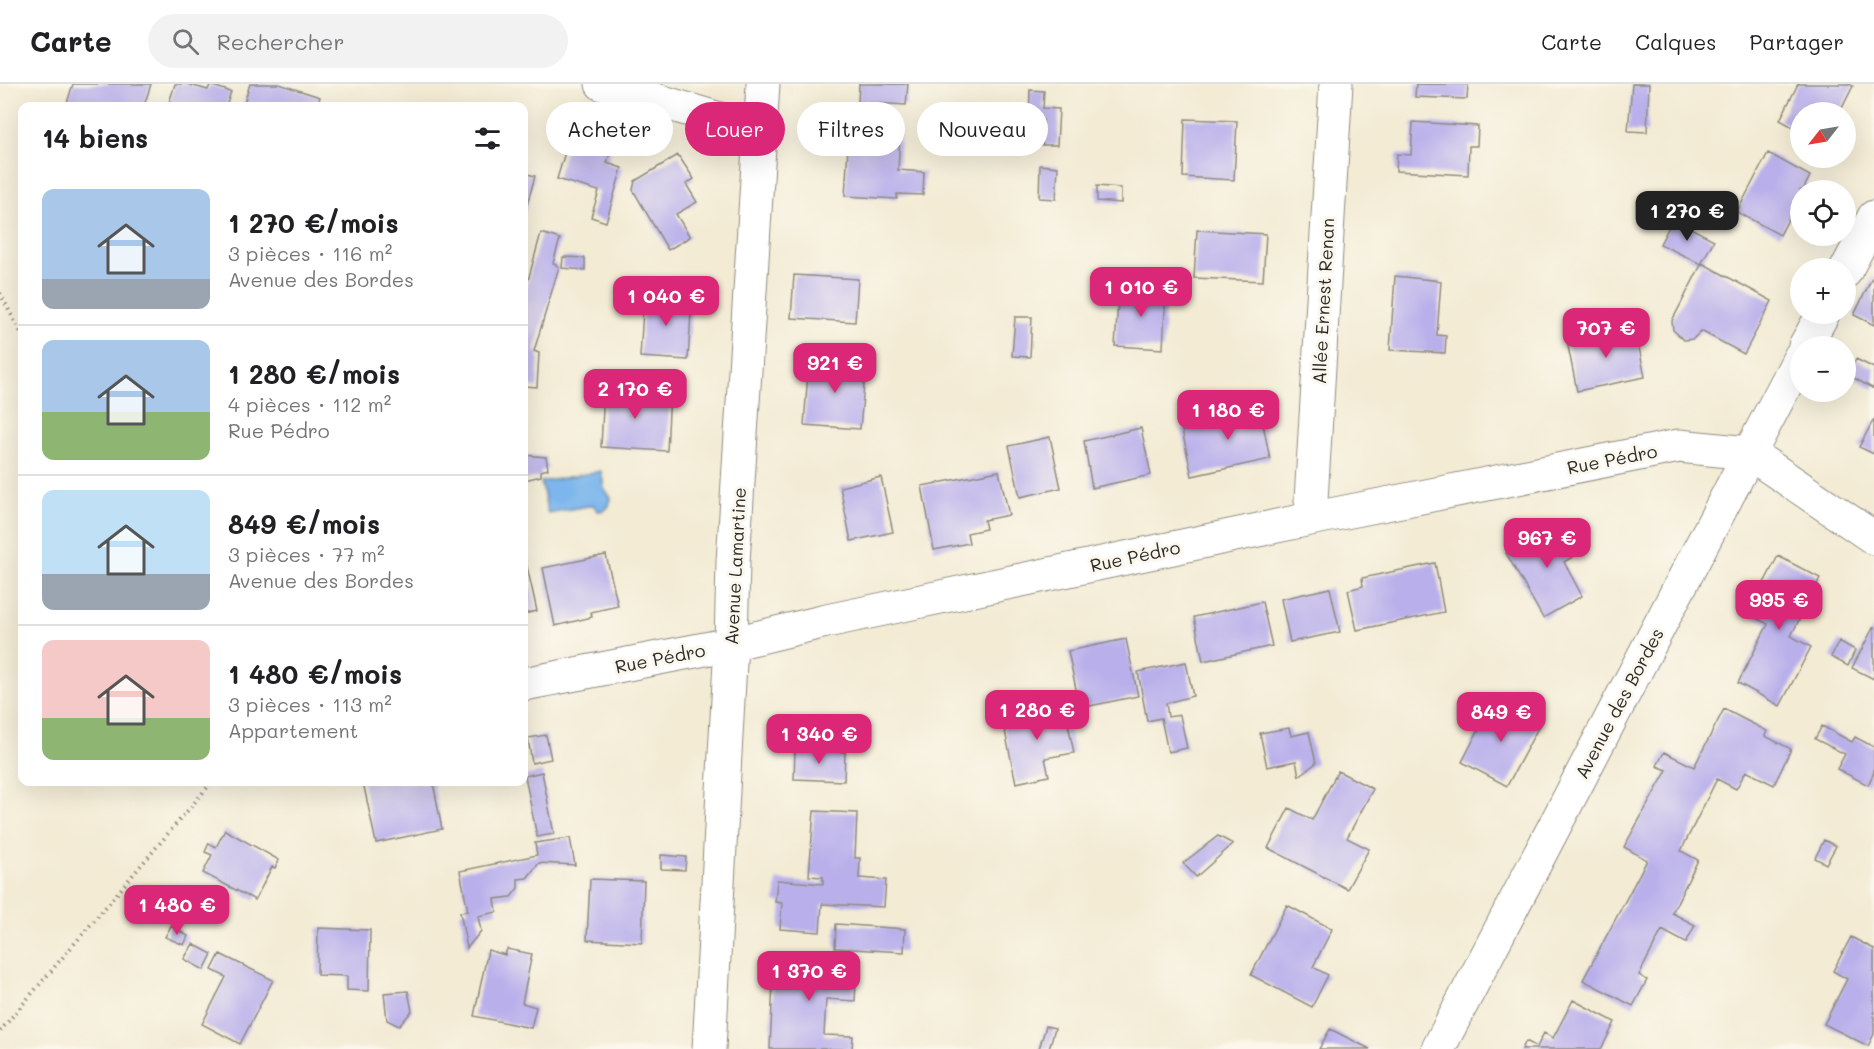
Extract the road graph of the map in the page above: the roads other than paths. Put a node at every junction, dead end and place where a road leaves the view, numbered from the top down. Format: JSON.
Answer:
{"nodes":[{"id":1,"x":602,"y":84,"type":"edge"},
{"id":2,"x":763,"y":84,"type":"edge"},
{"id":3,"x":1336,"y":84,"type":"edge"},
{"id":4,"x":762,"y":102,"type":"edge"},
{"id":5,"x":685,"y":109,"type":"edge"},
{"id":6,"x":758,"y":156,"type":"edge"},
{"id":7,"x":1874,"y":217,"type":"edge"},
{"id":8,"x":1852,"y":258,"type":"edge"},
{"id":9,"x":1790,"y":376,"type":"edge"},
{"id":10,"x":1749,"y":453,"type":"junction"},
{"id":11,"x":1315,"y":518,"type":"junction"},
{"id":12,"x":1874,"y":538,"type":"edge"},
{"id":13,"x":731,"y":644,"type":"junction"},
{"id":14,"x":528,"y":683,"type":"edge"},
{"id":15,"x":709,"y":1049,"type":"edge"},
{"id":16,"x":1438,"y":1049,"type":"edge"}],
"edges":[{"from":1,"to":5,"type":"street"},
{"from":2,"to":4,"type":"street","name":"Avenue Lamartine"},
{"from":3,"to":11,"type":"street","name":"Allée Ernest Renan"},
{"from":6,"to":13,"type":"street","name":"Avenue Lamartine"},
{"from":7,"to":8,"type":"street"},
{"from":9,"to":10,"type":"street","name":"Avenue des Bordes"},
{"from":10,"to":11,"type":"street","name":"Rue Pédro"},
{"from":10,"to":12,"type":"street"},
{"from":10,"to":16,"type":"street","name":"Avenue des Bordes"},
{"from":11,"to":13,"type":"street","name":"Rue Pédro"},
{"from":13,"to":14,"type":"street","name":"Rue Pédro"},
{"from":13,"to":15,"type":"street","name":"Avenue Lamartine"}]}
